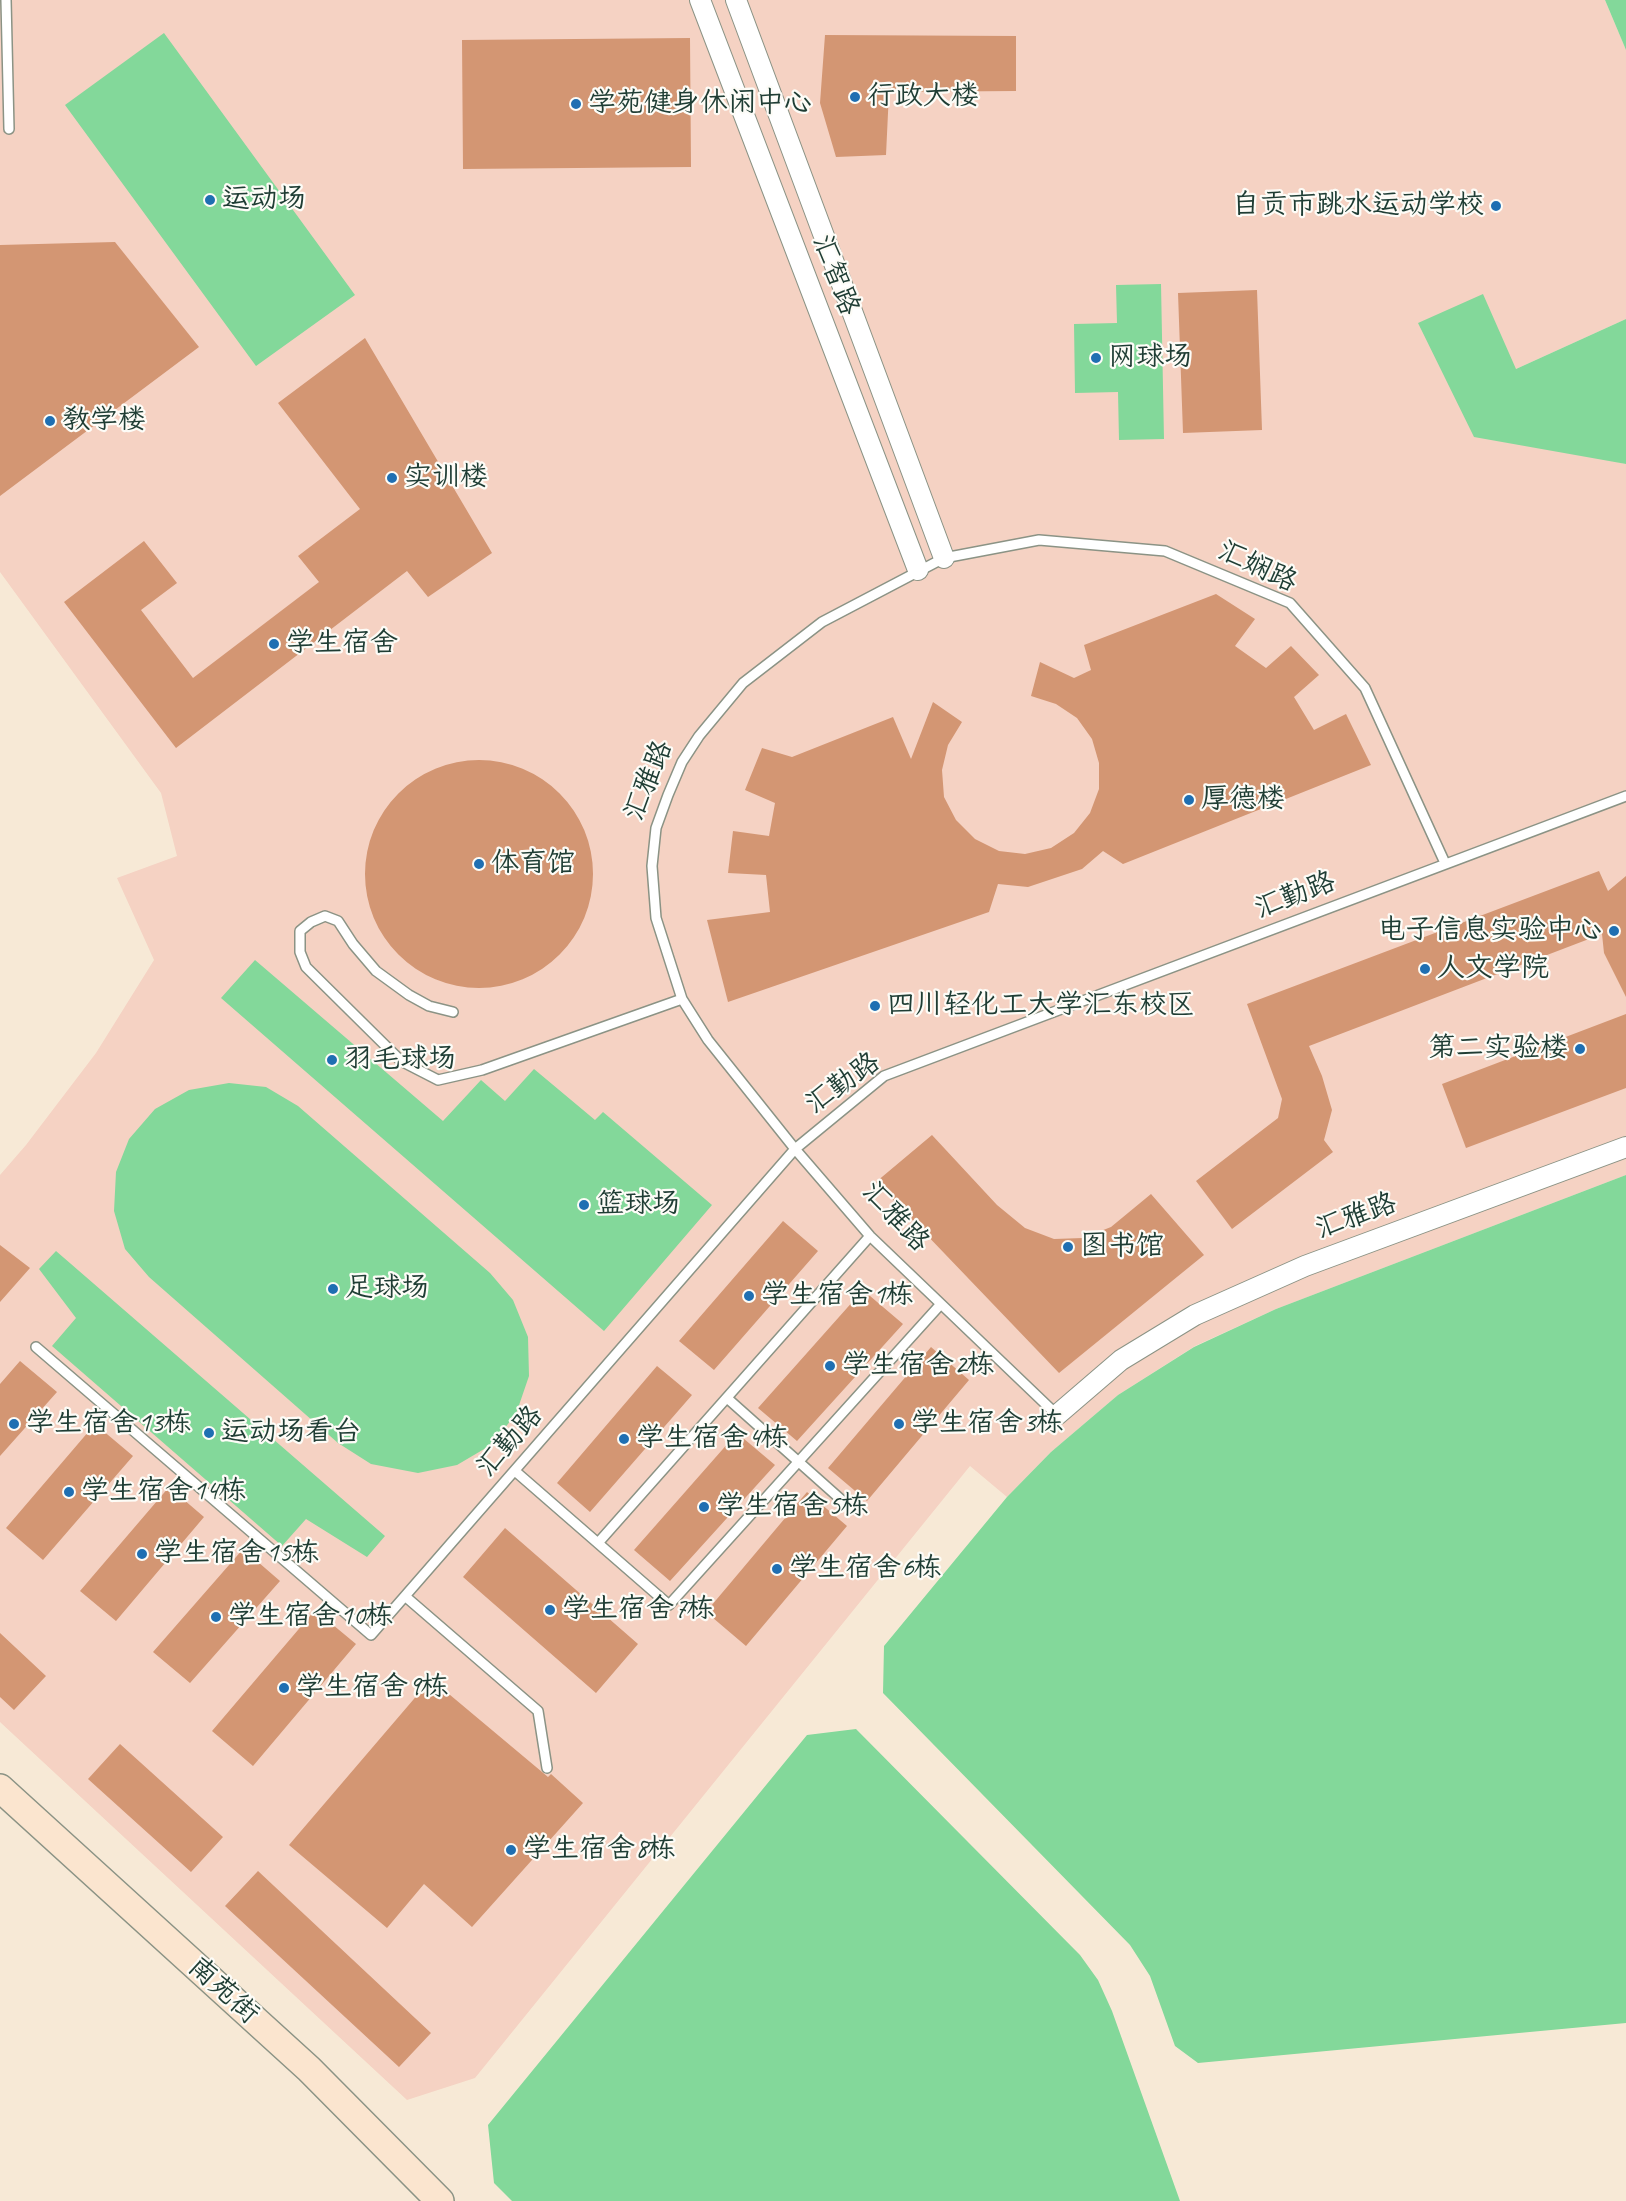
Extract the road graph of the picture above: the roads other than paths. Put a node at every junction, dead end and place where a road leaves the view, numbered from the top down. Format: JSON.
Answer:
{"nodes":[{"id":1,"x":6,"y":0,"type":"edge"},
{"id":2,"x":700,"y":0,"type":"edge"},
{"id":3,"x":736,"y":0,"type":"edge"},
{"id":4,"x":9,"y":129,"type":"dead end"},
{"id":5,"x":944,"y":558,"type":"junction"},
{"id":6,"x":918,"y":570,"type":"junction"},
{"id":7,"x":1626,"y":796,"type":"edge"},
{"id":8,"x":1445,"y":863,"type":"junction"},
{"id":9,"x":682,"y":999,"type":"junction"},
{"id":10,"x":453,"y":1012,"type":"dead end"},
{"id":11,"x":1626,"y":1147,"type":"edge"},
{"id":12,"x":795,"y":1149,"type":"junction"},
{"id":13,"x":870,"y":1236,"type":"junction"},
{"id":14,"x":940,"y":1305,"type":"junction"},
{"id":15,"x":36,"y":1347,"type":"dead end"},
{"id":16,"x":727,"y":1398,"type":"junction"},
{"id":17,"x":1057,"y":1415,"type":"joint"},
{"id":18,"x":797,"y":1462,"type":"junction"},
{"id":19,"x":515,"y":1471,"type":"junction"},
{"id":20,"x":846,"y":1504,"type":"dead end"},
{"id":21,"x":598,"y":1543,"type":"junction"},
{"id":22,"x":406,"y":1597,"type":"junction"},
{"id":23,"x":547,"y":1768,"type":"dead end"},
{"id":24,"x":0,"y":1788,"type":"edge"},
{"id":25,"x":440,"y":2201,"type":"edge"}],
"edges":[{"from":1,"to":4,"type":"lane"},
{"from":2,"to":6,"type":"street","name":"汇智路"},
{"from":3,"to":5,"type":"street","name":"汇智路"},
{"from":5,"to":6,"type":"lane","name":"汇雅路"},
{"from":5,"to":8,"type":"lane","name":"汇娴路"},
{"from":6,"to":9,"type":"lane","name":"汇雅路"},
{"from":7,"to":8,"type":"lane","name":"汇勤路"},
{"from":8,"to":12,"type":"lane","name":"汇勤路"},
{"from":9,"to":10,"type":"lane"},
{"from":9,"to":12,"type":"lane","name":"汇雅路"},
{"from":11,"to":17,"type":"street","name":"汇雅路"},
{"from":12,"to":13,"type":"lane","name":"汇雅路"},
{"from":12,"to":19,"type":"lane","name":"汇勤路"},
{"from":13,"to":14,"type":"lane","name":"汇雅路"},
{"from":13,"to":16,"type":"lane"},
{"from":14,"to":17,"type":"lane","name":"汇雅路"},
{"from":14,"to":18,"type":"lane"},
{"from":15,"to":22,"type":"lane","name":"汇勤路"},
{"from":16,"to":18,"type":"lane"},
{"from":16,"to":21,"type":"lane"},
{"from":18,"to":20,"type":"lane"},
{"from":18,"to":21,"type":"lane"},
{"from":19,"to":21,"type":"lane"},
{"from":19,"to":22,"type":"lane","name":"汇勤路"},
{"from":22,"to":23,"type":"lane"},
{"from":24,"to":25,"type":"main road","name":"南苑街"}]}
